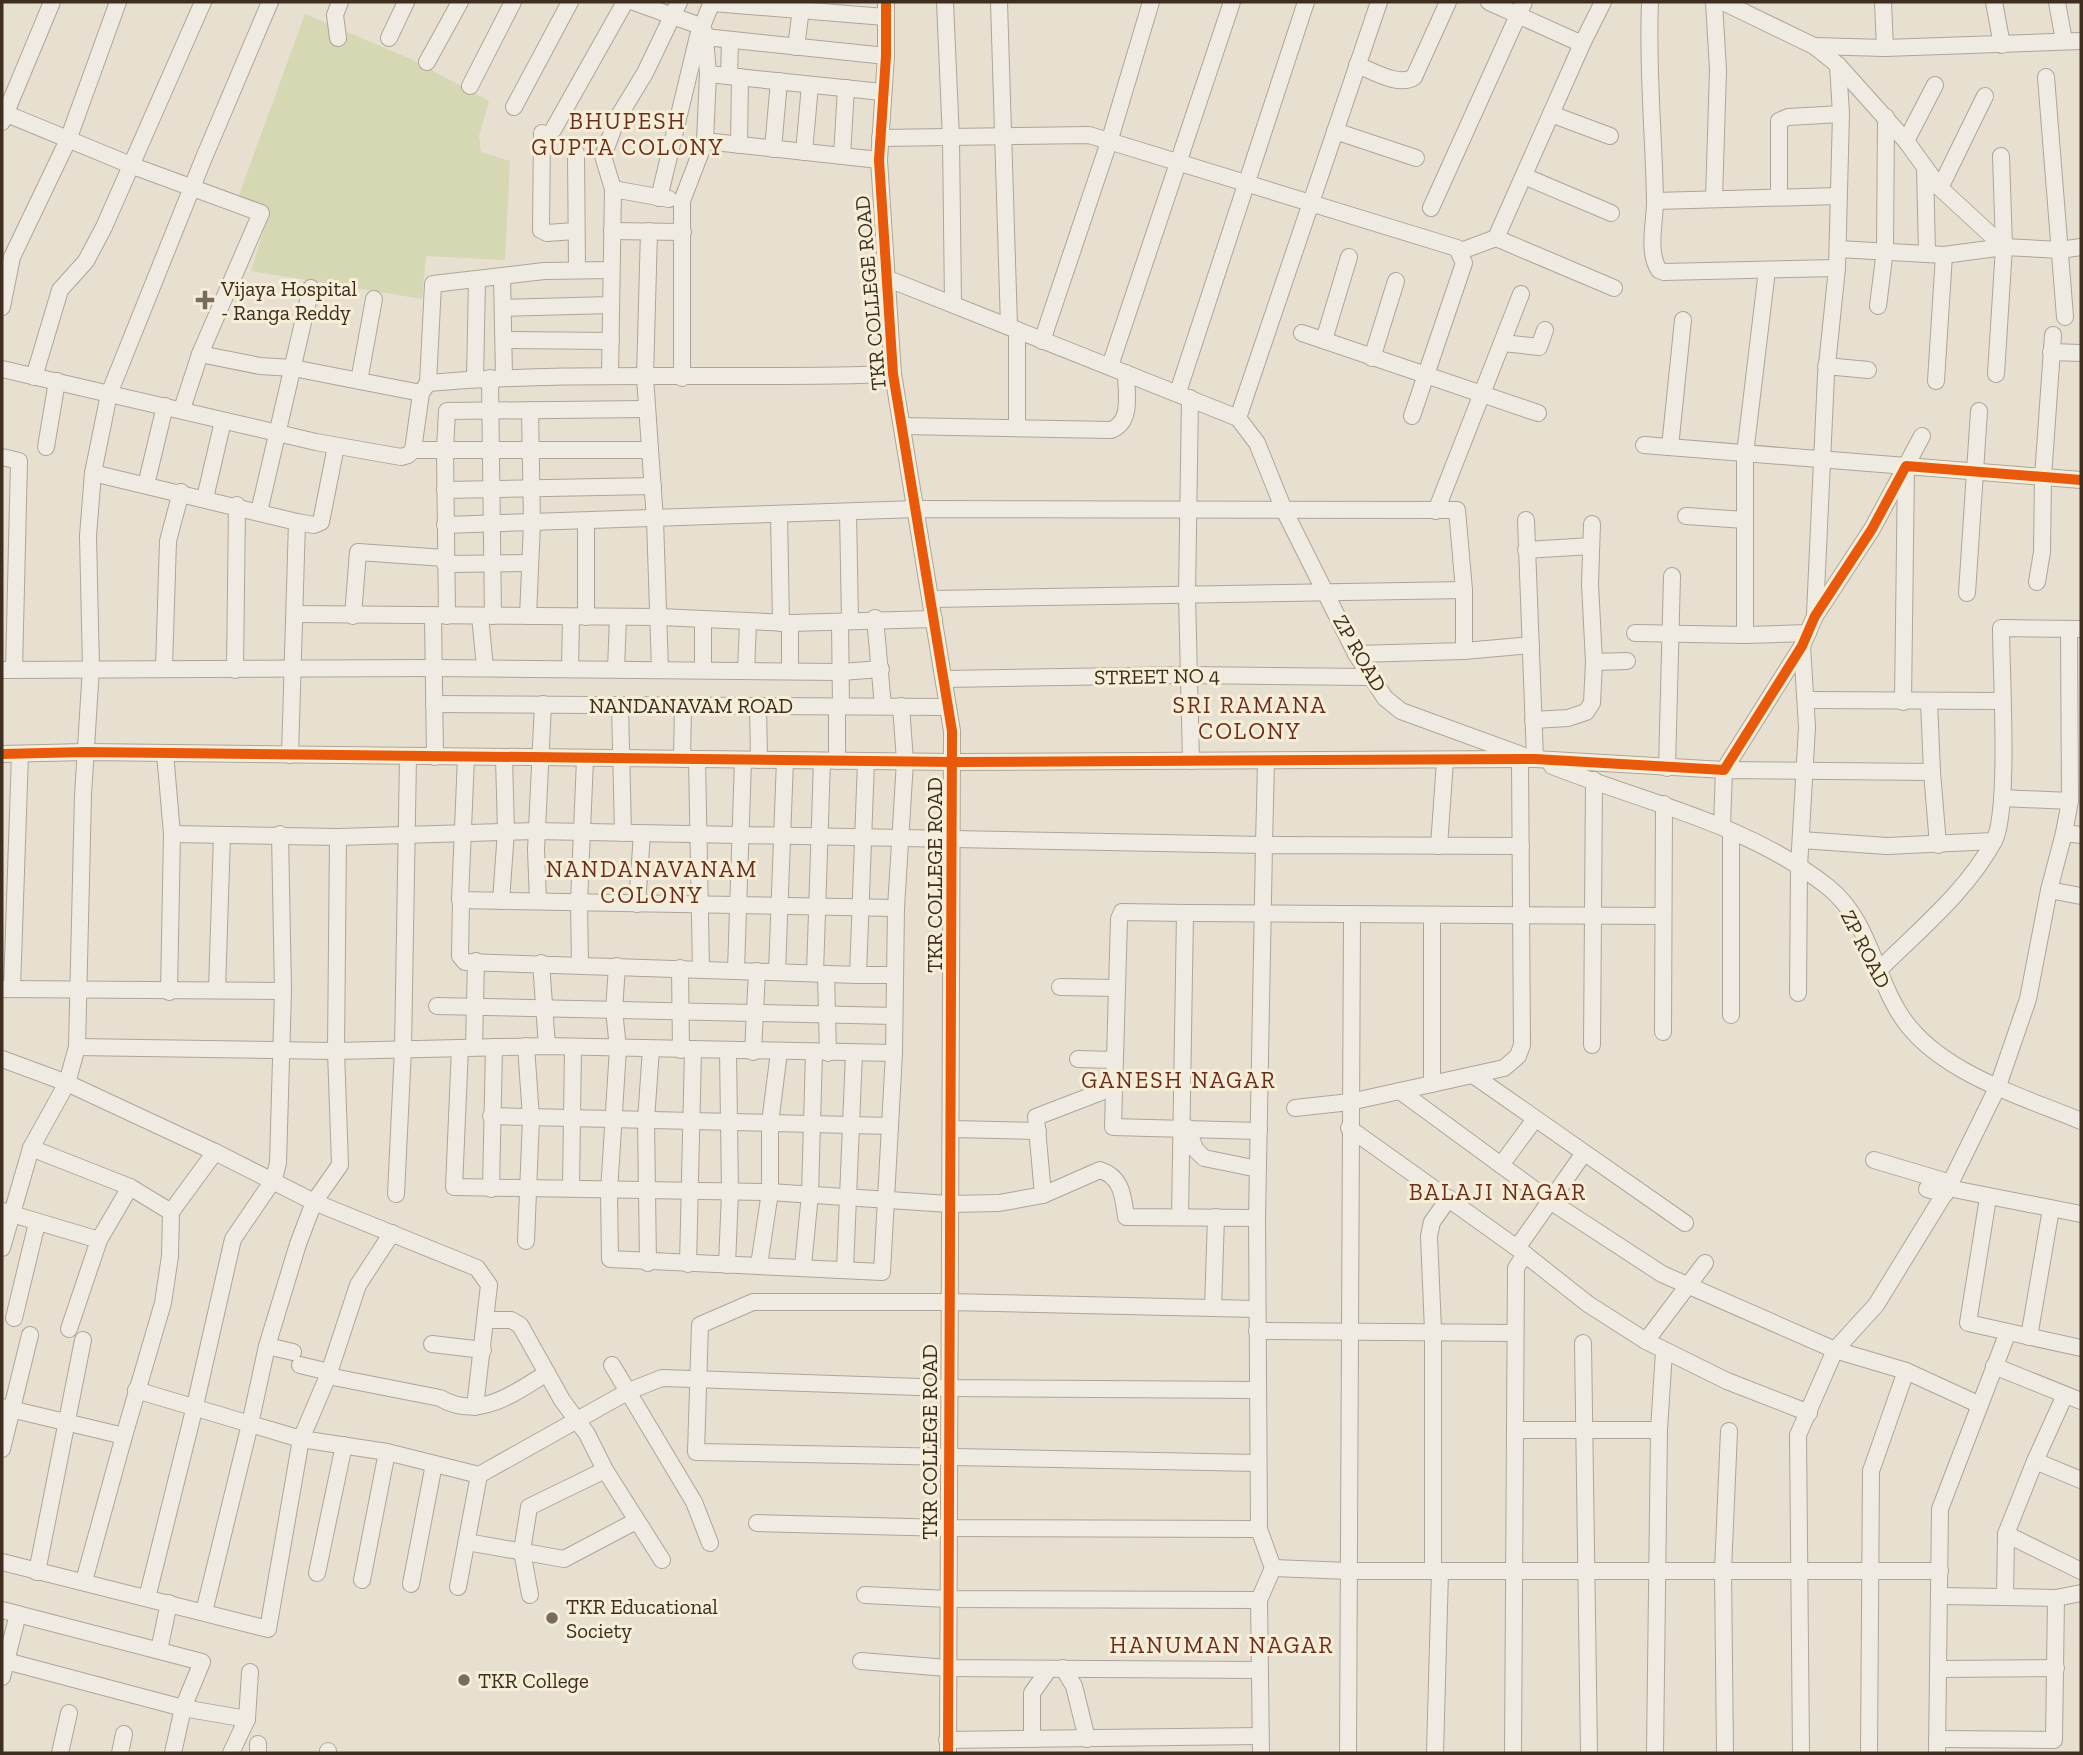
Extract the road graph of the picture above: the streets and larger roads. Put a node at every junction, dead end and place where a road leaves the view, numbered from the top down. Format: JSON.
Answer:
{"nodes":[{"id":1,"x":52,"y":2,"type":"edge"},
{"id":2,"x":118,"y":2,"type":"edge"},
{"id":3,"x":203,"y":2,"type":"edge"},
{"id":4,"x":270,"y":2,"type":"edge"},
{"id":5,"x":340,"y":2,"type":"edge"},
{"id":6,"x":406,"y":2,"type":"edge"},
{"id":7,"x":460,"y":2,"type":"edge"},
{"id":8,"x":513,"y":2,"type":"edge"},
{"id":9,"x":570,"y":2,"type":"edge"},
{"id":10,"x":625,"y":2,"type":"edge"},
{"id":11,"x":634,"y":2,"type":"edge"},
{"id":12,"x":679,"y":2,"type":"edge"},
{"id":13,"x":945,"y":2,"type":"edge"},
{"id":14,"x":999,"y":2,"type":"edge"},
{"id":15,"x":1151,"y":2,"type":"edge"},
{"id":16,"x":1232,"y":2,"type":"edge"},
{"id":17,"x":1306,"y":2,"type":"edge"},
{"id":18,"x":1379,"y":2,"type":"edge"},
{"id":19,"x":1448,"y":2,"type":"edge"},
{"id":20,"x":1489,"y":2,"type":"edge"},
{"id":21,"x":1603,"y":2,"type":"edge"},
{"id":22,"x":1714,"y":2,"type":"edge"},
{"id":23,"x":1723,"y":2,"type":"edge"},
{"id":24,"x":1883,"y":2,"type":"edge"},
{"id":25,"x":1994,"y":2,"type":"edge"},
{"id":26,"x":2057,"y":2,"type":"edge"},
{"id":27,"x":712,"y":3,"type":"edge"},
{"id":28,"x":741,"y":3,"type":"edge"},
{"id":29,"x":1650,"y":4,"type":"dead end"},
{"id":30,"x":1521,"y":8,"type":"edge"},
{"id":31,"x":801,"y":9,"type":"junction"},
{"id":32,"x":886,"y":9,"type":"edge"},
{"id":33,"x":671,"y":18,"type":"junction"},
{"id":34,"x":704,"y":32,"type":"junction"},
{"id":35,"x":338,"y":38,"type":"dead end"},
{"id":36,"x":389,"y":38,"type":"dead end"},
{"id":37,"x":730,"y":41,"type":"junction"},
{"id":38,"x":2064,"y":41,"type":"junction"},
{"id":39,"x":2081,"y":41,"type":"edge"},
{"id":40,"x":1582,"y":44,"type":"junction"},
{"id":41,"x":2002,"y":45,"type":"junction"},
{"id":42,"x":1814,"y":46,"type":"junction"},
{"id":43,"x":796,"y":47,"type":"junction"},
{"id":44,"x":1885,"y":48,"type":"junction"},
{"id":45,"x":886,"y":55,"type":"junction"},
{"id":46,"x":427,"y":62,"type":"dead end"},
{"id":47,"x":1357,"y":65,"type":"junction"},
{"id":48,"x":1838,"y":65,"type":"junction"},
{"id":49,"x":708,"y":74,"type":"junction"},
{"id":50,"x":734,"y":77,"type":"junction"},
{"id":51,"x":2046,"y":77,"type":"dead end"},
{"id":52,"x":779,"y":81,"type":"junction"},
{"id":53,"x":810,"y":85,"type":"junction"},
{"id":54,"x":1936,"y":85,"type":"dead end"},
{"id":55,"x":470,"y":86,"type":"dead end"},
{"id":56,"x":846,"y":88,"type":"junction"},
{"id":57,"x":882,"y":92,"type":"junction"},
{"id":58,"x":1986,"y":96,"type":"dead end"},
{"id":59,"x":514,"y":107,"type":"dead end"},
{"id":60,"x":1551,"y":114,"type":"junction"},
{"id":61,"x":1841,"y":114,"type":"junction"},
{"id":62,"x":3,"y":116,"type":"edge"},
{"id":63,"x":1886,"y":117,"type":"junction"},
{"id":64,"x":1335,"y":131,"type":"junction"},
{"id":65,"x":1610,"y":136,"type":"dead end"},
{"id":66,"x":880,"y":138,"type":"junction"},
{"id":67,"x":1003,"y":138,"type":"junction"},
{"id":68,"x":951,"y":139,"type":"junction"},
{"id":69,"x":1110,"y":139,"type":"junction"},
{"id":70,"x":68,"y":140,"type":"junction"},
{"id":71,"x":705,"y":141,"type":"junction"},
{"id":72,"x":1906,"y":141,"type":"junction"},
{"id":73,"x":739,"y":145,"type":"junction"},
{"id":74,"x":772,"y":149,"type":"junction"},
{"id":75,"x":804,"y":152,"type":"junction"},
{"id":76,"x":576,"y":153,"type":"dead end"},
{"id":77,"x":842,"y":156,"type":"junction"},
{"id":78,"x":2001,"y":156,"type":"dead end"},
{"id":79,"x":1416,"y":158,"type":"dead end"},
{"id":80,"x":878,"y":160,"type":"junction"},
{"id":81,"x":1178,"y":162,"type":"junction"},
{"id":82,"x":1926,"y":164,"type":"junction"},
{"id":83,"x":133,"y":166,"type":"junction"},
{"id":84,"x":1524,"y":176,"type":"junction"},
{"id":85,"x":1247,"y":183,"type":"junction"},
{"id":86,"x":192,"y":188,"type":"junction"},
{"id":87,"x":1940,"y":188,"type":"junction"},
{"id":88,"x":613,"y":189,"type":"junction"},
{"id":89,"x":1779,"y":196,"type":"junction"},
{"id":90,"x":1839,"y":196,"type":"junction"},
{"id":91,"x":659,"y":198,"type":"junction"},
{"id":92,"x":1714,"y":199,"type":"junction"},
{"id":93,"x":682,"y":201,"type":"junction"},
{"id":94,"x":1655,"y":201,"type":"junction"},
{"id":95,"x":1310,"y":203,"type":"junction"},
{"id":96,"x":1431,"y":208,"type":"dead end"},
{"id":97,"x":1611,"y":213,"type":"dead end"},
{"id":98,"x":575,"y":231,"type":"junction"},
{"id":99,"x":612,"y":231,"type":"junction"},
{"id":100,"x":649,"y":231,"type":"junction"},
{"id":101,"x":683,"y":232,"type":"junction"},
{"id":102,"x":1496,"y":238,"type":"junction"},
{"id":103,"x":2004,"y":247,"type":"junction"},
{"id":104,"x":2081,"y":247,"type":"edge"},
{"id":105,"x":1838,"y":249,"type":"junction"},
{"id":106,"x":1885,"y":250,"type":"junction"},
{"id":107,"x":2060,"y":250,"type":"junction"},
{"id":108,"x":1461,"y":251,"type":"junction"},
{"id":109,"x":1927,"y":253,"type":"junction"},
{"id":110,"x":1944,"y":255,"type":"junction"},
{"id":111,"x":1349,"y":257,"type":"dead end"},
{"id":112,"x":1838,"y":268,"type":"junction"},
{"id":113,"x":577,"y":270,"type":"junction"},
{"id":114,"x":611,"y":270,"type":"junction"},
{"id":115,"x":1767,"y":270,"type":"junction"},
{"id":116,"x":502,"y":277,"type":"junction"},
{"id":117,"x":886,"y":278,"type":"junction"},
{"id":118,"x":477,"y":280,"type":"junction"},
{"id":119,"x":1396,"y":281,"type":"dead end"},
{"id":120,"x":311,"y":288,"type":"dead end"},
{"id":121,"x":1614,"y":288,"type":"dead end"},
{"id":122,"x":1521,"y":294,"type":"dead end"},
{"id":123,"x":374,"y":299,"type":"dead end"},
{"id":124,"x":953,"y":304,"type":"junction"},
{"id":125,"x":611,"y":305,"type":"junction"},
{"id":126,"x":1878,"y":306,"type":"dead end"},
{"id":127,"x":2,"y":307,"type":"edge"},
{"id":128,"x":503,"y":308,"type":"junction"},
{"id":129,"x":2065,"y":317,"type":"dead end"},
{"id":130,"x":1683,"y":320,"type":"dead end"},
{"id":131,"x":1013,"y":328,"type":"junction"},
{"id":132,"x":1545,"y":330,"type":"dead end"},
{"id":133,"x":1302,"y":333,"type":"dead end"},
{"id":134,"x":2053,"y":335,"type":"dead end"},
{"id":135,"x":504,"y":340,"type":"junction"},
{"id":136,"x":1324,"y":340,"type":"junction"},
{"id":137,"x":611,"y":341,"type":"junction"},
{"id":138,"x":1042,"y":341,"type":"junction"},
{"id":139,"x":1503,"y":342,"type":"junction"},
{"id":140,"x":2050,"y":352,"type":"junction"},
{"id":141,"x":2081,"y":353,"type":"edge"},
{"id":142,"x":200,"y":354,"type":"junction"},
{"id":143,"x":1371,"y":358,"type":"junction"},
{"id":144,"x":1110,"y":366,"type":"junction"},
{"id":145,"x":1826,"y":366,"type":"junction"},
{"id":146,"x":293,"y":368,"type":"junction"},
{"id":147,"x":1868,"y":370,"type":"dead end"},
{"id":148,"x":2,"y":372,"type":"edge"},
{"id":149,"x":1126,"y":373,"type":"junction"},
{"id":150,"x":893,"y":374,"type":"junction"},
{"id":151,"x":1996,"y":374,"type":"dead end"},
{"id":152,"x":610,"y":376,"type":"junction"},
{"id":153,"x":34,"y":377,"type":"junction"},
{"id":154,"x":645,"y":377,"type":"junction"},
{"id":155,"x":682,"y":377,"type":"junction"},
{"id":156,"x":1425,"y":377,"type":"junction"},
{"id":157,"x":489,"y":378,"type":"junction"},
{"id":158,"x":57,"y":381,"type":"junction"},
{"id":159,"x":359,"y":381,"type":"junction"},
{"id":160,"x":1936,"y":381,"type":"dead end"},
{"id":161,"x":425,"y":388,"type":"junction"},
{"id":162,"x":109,"y":394,"type":"junction"},
{"id":163,"x":1483,"y":394,"type":"junction"},
{"id":164,"x":1184,"y":395,"type":"junction"},
{"id":165,"x":165,"y":406,"type":"junction"},
{"id":166,"x":182,"y":409,"type":"junction"},
{"id":167,"x":647,"y":409,"type":"junction"},
{"id":168,"x":530,"y":410,"type":"junction"},
{"id":169,"x":491,"y":411,"type":"junction"},
{"id":170,"x":1979,"y":411,"type":"dead end"},
{"id":171,"x":1538,"y":413,"type":"dead end"},
{"id":172,"x":1412,"y":416,"type":"dead end"},
{"id":173,"x":1238,"y":418,"type":"junction"},
{"id":174,"x":223,"y":421,"type":"junction"},
{"id":175,"x":903,"y":426,"type":"junction"},
{"id":176,"x":1017,"y":428,"type":"junction"},
{"id":177,"x":278,"y":433,"type":"junction"},
{"id":178,"x":1922,"y":436,"type":"dead end"},
{"id":179,"x":1644,"y":444,"type":"dead end"},
{"id":180,"x":336,"y":446,"type":"junction"},
{"id":181,"x":46,"y":447,"type":"dead end"},
{"id":182,"x":1670,"y":447,"type":"junction"},
{"id":183,"x":413,"y":450,"type":"junction"},
{"id":184,"x":444,"y":450,"type":"junction"},
{"id":185,"x":491,"y":450,"type":"junction"},
{"id":186,"x":532,"y":450,"type":"junction"},
{"id":187,"x":650,"y":450,"type":"junction"},
{"id":188,"x":1745,"y":454,"type":"junction"},
{"id":189,"x":2,"y":457,"type":"edge"},
{"id":190,"x":1822,"y":460,"type":"junction"},
{"id":191,"x":1906,"y":466,"type":"junction"},
{"id":192,"x":1975,"y":472,"type":"junction"},
{"id":193,"x":93,"y":473,"type":"junction"},
{"id":194,"x":2043,"y":477,"type":"junction"},
{"id":195,"x":2081,"y":480,"type":"edge"},
{"id":196,"x":146,"y":485,"type":"junction"},
{"id":197,"x":653,"y":486,"type":"junction"},
{"id":198,"x":532,"y":487,"type":"junction"},
{"id":199,"x":491,"y":489,"type":"junction"},
{"id":200,"x":445,"y":490,"type":"junction"},
{"id":201,"x":181,"y":492,"type":"junction"},
{"id":202,"x":205,"y":498,"type":"junction"},
{"id":203,"x":237,"y":506,"type":"junction"},
{"id":204,"x":917,"y":509,"type":"junction"},
{"id":205,"x":1284,"y":510,"type":"junction"},
{"id":206,"x":1436,"y":510,"type":"junction"},
{"id":207,"x":259,"y":512,"type":"junction"},
{"id":208,"x":848,"y":512,"type":"junction"},
{"id":209,"x":1188,"y":512,"type":"junction"},
{"id":210,"x":779,"y":515,"type":"junction"},
{"id":211,"x":1686,"y":516,"type":"dead end"},
{"id":212,"x":655,"y":520,"type":"junction"},
{"id":213,"x":1526,"y":520,"type":"dead end"},
{"id":214,"x":1745,"y":520,"type":"junction"},
{"id":215,"x":297,"y":522,"type":"junction"},
{"id":216,"x":586,"y":522,"type":"junction"},
{"id":217,"x":533,"y":523,"type":"junction"},
{"id":218,"x":490,"y":524,"type":"junction"},
{"id":219,"x":1592,"y":524,"type":"dead end"},
{"id":220,"x":445,"y":525,"type":"junction"},
{"id":221,"x":1591,"y":546,"type":"junction"},
{"id":222,"x":1527,"y":550,"type":"junction"},
{"id":223,"x":445,"y":561,"type":"junction"},
{"id":224,"x":491,"y":564,"type":"junction"},
{"id":225,"x":530,"y":564,"type":"junction"},
{"id":226,"x":1672,"y":576,"type":"dead end"},
{"id":227,"x":2037,"y":582,"type":"dead end"},
{"id":228,"x":1464,"y":590,"type":"junction"},
{"id":229,"x":1327,"y":593,"type":"junction"},
{"id":230,"x":1967,"y":593,"type":"dead end"},
{"id":231,"x":1187,"y":595,"type":"junction"},
{"id":232,"x":932,"y":598,"type":"junction"},
{"id":233,"x":296,"y":614,"type":"junction"},
{"id":234,"x":353,"y":615,"type":"junction"},
{"id":235,"x":440,"y":616,"type":"junction"},
{"id":236,"x":487,"y":616,"type":"junction"},
{"id":237,"x":528,"y":616,"type":"junction"},
{"id":238,"x":1815,"y":616,"type":"junction"},
{"id":239,"x":579,"y":617,"type":"junction"},
{"id":240,"x":618,"y":617,"type":"junction"},
{"id":241,"x":660,"y":617,"type":"junction"},
{"id":242,"x":875,"y":618,"type":"junction"},
{"id":243,"x":934,"y":619,"type":"junction"},
{"id":244,"x":703,"y":621,"type":"junction"},
{"id":245,"x":845,"y":622,"type":"junction"},
{"id":246,"x":748,"y":623,"type":"junction"},
{"id":247,"x":785,"y":623,"type":"junction"},
{"id":248,"x":2075,"y":629,"type":"edge"},
{"id":249,"x":1635,"y":633,"type":"dead end"},
{"id":250,"x":1670,"y":633,"type":"junction"},
{"id":251,"x":1745,"y":635,"type":"junction"},
{"id":252,"x":1805,"y":639,"type":"junction"},
{"id":253,"x":1531,"y":645,"type":"junction"},
{"id":254,"x":1464,"y":651,"type":"junction"},
{"id":255,"x":1356,"y":654,"type":"junction"},
{"id":256,"x":1627,"y":661,"type":"dead end"},
{"id":257,"x":1594,"y":662,"type":"junction"},
{"id":258,"x":164,"y":667,"type":"junction"},
{"id":259,"x":92,"y":668,"type":"junction"},
{"id":260,"x":433,"y":668,"type":"junction"},
{"id":261,"x":485,"y":668,"type":"junction"},
{"id":262,"x":293,"y":669,"type":"junction"},
{"id":263,"x":570,"y":669,"type":"junction"},
{"id":264,"x":616,"y":669,"type":"junction"},
{"id":265,"x":881,"y":669,"type":"junction"},
{"id":266,"x":8,"y":670,"type":"edge"},
{"id":267,"x":235,"y":670,"type":"junction"},
{"id":268,"x":660,"y":670,"type":"junction"},
{"id":269,"x":703,"y":670,"type":"junction"},
{"id":270,"x":746,"y":671,"type":"junction"},
{"id":271,"x":790,"y":671,"type":"junction"},
{"id":272,"x":841,"y":672,"type":"junction"},
{"id":273,"x":1189,"y":675,"type":"junction"},
{"id":274,"x":1369,"y":677,"type":"junction"},
{"id":275,"x":946,"y":679,"type":"junction"},
{"id":276,"x":1807,"y":700,"type":"junction"},
{"id":277,"x":2001,"y":701,"type":"junction"},
{"id":278,"x":1903,"y":702,"type":"junction"},
{"id":279,"x":1929,"y":702,"type":"junction"},
{"id":280,"x":434,"y":704,"type":"junction"},
{"id":281,"x":543,"y":704,"type":"junction"},
{"id":282,"x":620,"y":705,"type":"junction"},
{"id":283,"x":683,"y":705,"type":"junction"},
{"id":284,"x":758,"y":705,"type":"junction"},
{"id":285,"x":839,"y":706,"type":"junction"},
{"id":286,"x":883,"y":706,"type":"junction"},
{"id":287,"x":901,"y":706,"type":"junction"},
{"id":288,"x":948,"y":707,"type":"junction"},
{"id":289,"x":1534,"y":720,"type":"junction"},
{"id":290,"x":85,"y":752,"type":"junction"},
{"id":291,"x":165,"y":753,"type":"junction"},
{"id":292,"x":2,"y":754,"type":"edge"},
{"id":293,"x":20,"y":754,"type":"junction"},
{"id":294,"x":290,"y":755,"type":"junction"},
{"id":295,"x":408,"y":757,"type":"junction"},
{"id":296,"x":435,"y":757,"type":"junction"},
{"id":297,"x":466,"y":757,"type":"junction"},
{"id":298,"x":505,"y":758,"type":"junction"},
{"id":299,"x":542,"y":758,"type":"junction"},
{"id":300,"x":585,"y":759,"type":"junction"},
{"id":301,"x":621,"y":759,"type":"junction"},
{"id":302,"x":689,"y":759,"type":"junction"},
{"id":303,"x":751,"y":760,"type":"junction"},
{"id":304,"x":785,"y":760,"type":"junction"},
{"id":305,"x":1528,"y":760,"type":"junction"},
{"id":306,"x":829,"y":761,"type":"junction"},
{"id":307,"x":866,"y":761,"type":"junction"},
{"id":308,"x":905,"y":761,"type":"junction"},
{"id":309,"x":1191,"y":761,"type":"junction"},
{"id":310,"x":1445,"y":761,"type":"junction"},
{"id":311,"x":953,"y":762,"type":"junction"},
{"id":312,"x":1266,"y":762,"type":"junction"},
{"id":313,"x":1667,"y":768,"type":"junction"},
{"id":314,"x":1724,"y":770,"type":"junction"},
{"id":315,"x":1804,"y":772,"type":"junction"},
{"id":316,"x":1932,"y":772,"type":"junction"},
{"id":317,"x":1594,"y":780,"type":"junction"},
{"id":318,"x":2002,"y":798,"type":"junction"},
{"id":319,"x":2070,"y":801,"type":"junction"},
{"id":320,"x":1664,"y":804,"type":"junction"},
{"id":321,"x":1727,"y":828,"type":"junction"},
{"id":322,"x":506,"y":831,"type":"junction"},
{"id":323,"x":536,"y":831,"type":"junction"},
{"id":324,"x":2064,"y":832,"type":"junction"},
{"id":325,"x":462,"y":833,"type":"junction"},
{"id":326,"x":581,"y":833,"type":"junction"},
{"id":327,"x":172,"y":834,"type":"junction"},
{"id":328,"x":280,"y":834,"type":"junction"},
{"id":329,"x":407,"y":834,"type":"junction"},
{"id":330,"x":623,"y":834,"type":"junction"},
{"id":331,"x":642,"y":834,"type":"junction"},
{"id":332,"x":697,"y":834,"type":"junction"},
{"id":333,"x":222,"y":835,"type":"junction"},
{"id":334,"x":2081,"y":835,"type":"edge"},
{"id":335,"x":740,"y":836,"type":"junction"},
{"id":336,"x":862,"y":836,"type":"junction"},
{"id":337,"x":338,"y":837,"type":"junction"},
{"id":338,"x":784,"y":837,"type":"junction"},
{"id":339,"x":901,"y":837,"type":"junction"},
{"id":340,"x":819,"y":838,"type":"junction"},
{"id":341,"x":1801,"y":840,"type":"junction"},
{"id":342,"x":954,"y":841,"type":"junction"},
{"id":343,"x":1994,"y":841,"type":"junction"},
{"id":344,"x":1264,"y":845,"type":"junction"},
{"id":345,"x":1938,"y":845,"type":"junction"},
{"id":346,"x":1439,"y":846,"type":"junction"},
{"id":347,"x":1521,"y":846,"type":"junction"},
{"id":348,"x":1799,"y":867,"type":"junction"},
{"id":349,"x":2049,"y":890,"type":"junction"},
{"id":350,"x":2081,"y":896,"type":"edge"},
{"id":351,"x":461,"y":900,"type":"junction"},
{"id":352,"x":501,"y":901,"type":"junction"},
{"id":353,"x":538,"y":901,"type":"junction"},
{"id":354,"x":579,"y":902,"type":"junction"},
{"id":355,"x":701,"y":903,"type":"junction"},
{"id":356,"x":636,"y":904,"type":"junction"},
{"id":357,"x":738,"y":904,"type":"junction"},
{"id":358,"x":781,"y":905,"type":"junction"},
{"id":359,"x":818,"y":906,"type":"junction"},
{"id":360,"x":860,"y":906,"type":"junction"},
{"id":361,"x":896,"y":908,"type":"junction"},
{"id":362,"x":1185,"y":913,"type":"junction"},
{"id":363,"x":1263,"y":914,"type":"junction"},
{"id":364,"x":1352,"y":915,"type":"junction"},
{"id":365,"x":1432,"y":915,"type":"junction"},
{"id":366,"x":1521,"y":915,"type":"junction"},
{"id":367,"x":1591,"y":916,"type":"junction"},
{"id":368,"x":1662,"y":916,"type":"junction"},
{"id":369,"x":476,"y":961,"type":"junction"},
{"id":370,"x":541,"y":963,"type":"junction"},
{"id":371,"x":580,"y":965,"type":"junction"},
{"id":372,"x":617,"y":966,"type":"junction"},
{"id":373,"x":680,"y":968,"type":"junction"},
{"id":374,"x":701,"y":969,"type":"junction"},
{"id":375,"x":1880,"y":969,"type":"junction"},
{"id":376,"x":736,"y":970,"type":"junction"},
{"id":377,"x":757,"y":971,"type":"junction"},
{"id":378,"x":777,"y":972,"type":"junction"},
{"id":379,"x":820,"y":973,"type":"junction"},
{"id":380,"x":858,"y":975,"type":"junction"},
{"id":381,"x":894,"y":975,"type":"junction"},
{"id":382,"x":1060,"y":987,"type":"dead end"},
{"id":383,"x":1117,"y":988,"type":"junction"},
{"id":384,"x":7,"y":989,"type":"edge"},
{"id":385,"x":80,"y":990,"type":"junction"},
{"id":386,"x":216,"y":990,"type":"junction"},
{"id":387,"x":169,"y":992,"type":"junction"},
{"id":388,"x":284,"y":992,"type":"junction"},
{"id":389,"x":1798,"y":993,"type":"dead end"},
{"id":390,"x":437,"y":1006,"type":"dead end"},
{"id":391,"x":476,"y":1007,"type":"junction"},
{"id":392,"x":544,"y":1008,"type":"junction"},
{"id":393,"x":614,"y":1010,"type":"junction"},
{"id":394,"x":682,"y":1011,"type":"junction"},
{"id":395,"x":756,"y":1013,"type":"junction"},
{"id":396,"x":826,"y":1014,"type":"junction"},
{"id":397,"x":1731,"y":1015,"type":"dead end"},
{"id":398,"x":894,"y":1016,"type":"junction"},
{"id":399,"x":1663,"y":1032,"type":"dead end"},
{"id":400,"x":1592,"y":1045,"type":"dead end"},
{"id":401,"x":526,"y":1046,"type":"junction"},
{"id":402,"x":547,"y":1046,"type":"junction"},
{"id":403,"x":78,"y":1047,"type":"junction"},
{"id":404,"x":467,"y":1047,"type":"junction"},
{"id":405,"x":494,"y":1047,"type":"junction"},
{"id":406,"x":618,"y":1048,"type":"junction"},
{"id":407,"x":280,"y":1049,"type":"junction"},
{"id":408,"x":404,"y":1049,"type":"junction"},
{"id":409,"x":573,"y":1049,"type":"junction"},
{"id":410,"x":651,"y":1049,"type":"junction"},
{"id":411,"x":335,"y":1051,"type":"junction"},
{"id":412,"x":687,"y":1051,"type":"junction"},
{"id":413,"x":728,"y":1051,"type":"junction"},
{"id":414,"x":753,"y":1052,"type":"junction"},
{"id":415,"x":779,"y":1052,"type":"junction"},
{"id":416,"x":821,"y":1053,"type":"junction"},
{"id":417,"x":854,"y":1053,"type":"junction"},
{"id":418,"x":894,"y":1053,"type":"junction"},
{"id":419,"x":2,"y":1059,"type":"edge"},
{"id":420,"x":1078,"y":1059,"type":"dead end"},
{"id":421,"x":1114,"y":1060,"type":"junction"},
{"id":422,"x":1473,"y":1075,"type":"junction"},
{"id":423,"x":67,"y":1083,"type":"junction"},
{"id":424,"x":1432,"y":1084,"type":"junction"},
{"id":425,"x":1998,"y":1086,"type":"junction"},
{"id":426,"x":1114,"y":1087,"type":"junction"},
{"id":427,"x":1400,"y":1091,"type":"junction"},
{"id":428,"x":1350,"y":1102,"type":"junction"},
{"id":429,"x":1295,"y":1108,"type":"dead end"},
{"id":430,"x":491,"y":1116,"type":"junction"},
{"id":431,"x":531,"y":1118,"type":"junction"},
{"id":432,"x":570,"y":1118,"type":"junction"},
{"id":433,"x":1535,"y":1119,"type":"junction"},
{"id":434,"x":613,"y":1120,"type":"junction"},
{"id":435,"x":646,"y":1120,"type":"junction"},
{"id":436,"x":2081,"y":1121,"type":"edge"},
{"id":437,"x":693,"y":1122,"type":"junction"},
{"id":438,"x":770,"y":1123,"type":"junction"},
{"id":439,"x":810,"y":1123,"type":"junction"},
{"id":440,"x":729,"y":1124,"type":"junction"},
{"id":441,"x":851,"y":1124,"type":"junction"},
{"id":442,"x":890,"y":1126,"type":"junction"},
{"id":443,"x":1185,"y":1128,"type":"junction"},
{"id":444,"x":1349,"y":1128,"type":"junction"},
{"id":445,"x":951,"y":1129,"type":"junction"},
{"id":446,"x":1038,"y":1131,"type":"junction"},
{"id":447,"x":1259,"y":1131,"type":"junction"},
{"id":448,"x":31,"y":1148,"type":"junction"},
{"id":449,"x":215,"y":1152,"type":"junction"},
{"id":450,"x":1584,"y":1153,"type":"junction"},
{"id":451,"x":1874,"y":1160,"type":"dead end"},
{"id":452,"x":1501,"y":1165,"type":"junction"},
{"id":453,"x":1258,"y":1169,"type":"junction"},
{"id":454,"x":274,"y":1180,"type":"junction"},
{"id":455,"x":131,"y":1187,"type":"junction"},
{"id":456,"x":571,"y":1188,"type":"junction"},
{"id":457,"x":1948,"y":1188,"type":"junction"},
{"id":458,"x":491,"y":1189,"type":"junction"},
{"id":459,"x":647,"y":1189,"type":"junction"},
{"id":460,"x":1927,"y":1189,"type":"dead end"},
{"id":461,"x":528,"y":1190,"type":"junction"},
{"id":462,"x":692,"y":1190,"type":"junction"},
{"id":463,"x":609,"y":1192,"type":"junction"},
{"id":464,"x":730,"y":1192,"type":"junction"},
{"id":465,"x":770,"y":1192,"type":"junction"},
{"id":466,"x":396,"y":1194,"type":"dead end"},
{"id":467,"x":810,"y":1194,"type":"junction"},
{"id":468,"x":1043,"y":1195,"type":"junction"},
{"id":469,"x":848,"y":1196,"type":"junction"},
{"id":470,"x":887,"y":1197,"type":"junction"},
{"id":471,"x":1449,"y":1198,"type":"junction"},
{"id":472,"x":1988,"y":1198,"type":"junction"},
{"id":473,"x":1550,"y":1201,"type":"junction"},
{"id":474,"x":314,"y":1202,"type":"junction"},
{"id":475,"x":949,"y":1203,"type":"junction"},
{"id":476,"x":2051,"y":1209,"type":"junction"},
{"id":477,"x":171,"y":1212,"type":"junction"},
{"id":478,"x":7,"y":1213,"type":"edge"},
{"id":479,"x":2081,"y":1214,"type":"edge"},
{"id":480,"x":1180,"y":1216,"type":"junction"},
{"id":481,"x":1216,"y":1217,"type":"junction"},
{"id":482,"x":1257,"y":1218,"type":"junction"},
{"id":483,"x":37,"y":1223,"type":"junction"},
{"id":484,"x":1685,"y":1223,"type":"dead end"},
{"id":485,"x":392,"y":1233,"type":"junction"},
{"id":486,"x":99,"y":1240,"type":"junction"},
{"id":487,"x":526,"y":1241,"type":"dead end"},
{"id":488,"x":2,"y":1248,"type":"edge"},
{"id":489,"x":1521,"y":1251,"type":"junction"},
{"id":490,"x":648,"y":1263,"type":"junction"},
{"id":491,"x":1705,"y":1263,"type":"dead end"},
{"id":492,"x":688,"y":1264,"type":"junction"},
{"id":493,"x":727,"y":1265,"type":"junction"},
{"id":494,"x":759,"y":1265,"type":"junction"},
{"id":495,"x":803,"y":1266,"type":"junction"},
{"id":496,"x":845,"y":1269,"type":"junction"},
{"id":497,"x":1688,"y":1285,"type":"junction"},
{"id":498,"x":949,"y":1302,"type":"junction"},
{"id":499,"x":1213,"y":1308,"type":"junction"},
{"id":500,"x":1257,"y":1309,"type":"junction"},
{"id":501,"x":14,"y":1318,"type":"dead end"},
{"id":502,"x":487,"y":1320,"type":"junction"},
{"id":503,"x":69,"y":1329,"type":"dead end"},
{"id":504,"x":1257,"y":1331,"type":"junction"},
{"id":505,"x":1433,"y":1331,"type":"junction"},
{"id":506,"x":1348,"y":1332,"type":"junction"},
{"id":507,"x":2008,"y":1332,"type":"junction"},
{"id":508,"x":1515,"y":1333,"type":"junction"},
{"id":509,"x":30,"y":1335,"type":"dead end"},
{"id":510,"x":2029,"y":1337,"type":"junction"},
{"id":511,"x":83,"y":1340,"type":"dead end"},
{"id":512,"x":1646,"y":1341,"type":"junction"},
{"id":513,"x":432,"y":1343,"type":"dead end"},
{"id":514,"x":1583,"y":1343,"type":"dead end"},
{"id":515,"x":267,"y":1346,"type":"junction"},
{"id":516,"x":2081,"y":1348,"type":"edge"},
{"id":517,"x":483,"y":1350,"type":"junction"},
{"id":518,"x":1835,"y":1350,"type":"junction"},
{"id":519,"x":1664,"y":1352,"type":"junction"},
{"id":520,"x":612,"y":1365,"type":"dead end"},
{"id":521,"x":1994,"y":1366,"type":"junction"},
{"id":522,"x":1906,"y":1371,"type":"junction"},
{"id":523,"x":547,"y":1373,"type":"junction"},
{"id":524,"x":329,"y":1374,"type":"junction"},
{"id":525,"x":699,"y":1381,"type":"junction"},
{"id":526,"x":948,"y":1388,"type":"junction"},
{"id":527,"x":136,"y":1390,"type":"junction"},
{"id":528,"x":1258,"y":1390,"type":"junction"},
{"id":529,"x":629,"y":1391,"type":"junction"},
{"id":530,"x":2066,"y":1395,"type":"junction"},
{"id":531,"x":2081,"y":1401,"type":"edge"},
{"id":532,"x":1980,"y":1405,"type":"junction"},
{"id":533,"x":475,"y":1407,"type":"junction"},
{"id":534,"x":6,"y":1409,"type":"edge"},
{"id":535,"x":194,"y":1409,"type":"junction"},
{"id":536,"x":1809,"y":1413,"type":"junction"},
{"id":537,"x":578,"y":1420,"type":"junction"},
{"id":538,"x":67,"y":1423,"type":"junction"},
{"id":539,"x":250,"y":1424,"type":"junction"},
{"id":540,"x":1582,"y":1429,"type":"junction"},
{"id":541,"x":1516,"y":1430,"type":"junction"},
{"id":542,"x":1659,"y":1430,"type":"junction"},
{"id":543,"x":1729,"y":1431,"type":"dead end"},
{"id":544,"x":124,"y":1436,"type":"junction"},
{"id":545,"x":301,"y":1439,"type":"junction"},
{"id":546,"x":344,"y":1445,"type":"junction"},
{"id":547,"x":2,"y":1448,"type":"edge"},
{"id":548,"x":387,"y":1452,"type":"junction"},
{"id":549,"x":948,"y":1456,"type":"junction"},
{"id":550,"x":2035,"y":1461,"type":"junction"},
{"id":551,"x":1258,"y":1463,"type":"junction"},
{"id":552,"x":434,"y":1464,"type":"junction"},
{"id":553,"x":605,"y":1470,"type":"junction"},
{"id":554,"x":479,"y":1475,"type":"junction"},
{"id":555,"x":2081,"y":1480,"type":"edge"},
{"id":556,"x":636,"y":1521,"type":"junction"},
{"id":557,"x":757,"y":1523,"type":"dead end"},
{"id":558,"x":948,"y":1528,"type":"junction"},
{"id":559,"x":1259,"y":1529,"type":"junction"},
{"id":560,"x":2006,"y":1534,"type":"junction"},
{"id":561,"x":467,"y":1542,"type":"junction"},
{"id":562,"x":710,"y":1542,"type":"dead end"},
{"id":563,"x":522,"y":1551,"type":"junction"},
{"id":564,"x":662,"y":1560,"type":"dead end"},
{"id":565,"x":2,"y":1562,"type":"edge"},
{"id":566,"x":1273,"y":1568,"type":"junction"},
{"id":567,"x":1798,"y":1569,"type":"junction"},
{"id":568,"x":1871,"y":1569,"type":"junction"},
{"id":569,"x":1515,"y":1570,"type":"junction"},
{"id":570,"x":1656,"y":1570,"type":"junction"},
{"id":571,"x":1723,"y":1570,"type":"junction"},
{"id":572,"x":2081,"y":1570,"type":"edge"},
{"id":573,"x":1349,"y":1571,"type":"junction"},
{"id":574,"x":1436,"y":1571,"type":"junction"},
{"id":575,"x":1585,"y":1571,"type":"junction"},
{"id":576,"x":1940,"y":1571,"type":"junction"},
{"id":577,"x":37,"y":1572,"type":"junction"},
{"id":578,"x":317,"y":1573,"type":"dead end"},
{"id":579,"x":362,"y":1580,"type":"dead end"},
{"id":580,"x":84,"y":1581,"type":"junction"},
{"id":581,"x":411,"y":1584,"type":"dead end"},
{"id":582,"x":458,"y":1587,"type":"dead end"},
{"id":583,"x":2080,"y":1590,"type":"edge"},
{"id":584,"x":530,"y":1595,"type":"dead end"},
{"id":585,"x":865,"y":1595,"type":"dead end"},
{"id":586,"x":1940,"y":1596,"type":"junction"},
{"id":587,"x":2005,"y":1597,"type":"junction"},
{"id":588,"x":147,"y":1598,"type":"junction"},
{"id":589,"x":2056,"y":1598,"type":"junction"},
{"id":590,"x":947,"y":1599,"type":"junction"},
{"id":591,"x":1259,"y":1600,"type":"junction"},
{"id":592,"x":169,"y":1603,"type":"junction"},
{"id":593,"x":10,"y":1612,"type":"edge"},
{"id":594,"x":204,"y":1612,"type":"junction"},
{"id":595,"x":159,"y":1650,"type":"junction"},
{"id":596,"x":861,"y":1661,"type":"dead end"},
{"id":597,"x":947,"y":1668,"type":"junction"},
{"id":598,"x":1056,"y":1668,"type":"junction"},
{"id":599,"x":2056,"y":1668,"type":"junction"},
{"id":600,"x":4,"y":1669,"type":"edge"},
{"id":601,"x":1260,"y":1670,"type":"junction"},
{"id":602,"x":1938,"y":1670,"type":"junction"},
{"id":603,"x":250,"y":1672,"type":"dead end"},
{"id":604,"x":183,"y":1708,"type":"junction"},
{"id":605,"x":69,"y":1713,"type":"dead end"},
{"id":606,"x":247,"y":1719,"type":"junction"},
{"id":607,"x":124,"y":1734,"type":"dead end"},
{"id":608,"x":1260,"y":1736,"type":"junction"},
{"id":609,"x":1032,"y":1739,"type":"junction"},
{"id":610,"x":1087,"y":1739,"type":"junction"},
{"id":611,"x":948,"y":1746,"type":"edge"},
{"id":612,"x":1937,"y":1746,"type":"edge"},
{"id":613,"x":60,"y":1753,"type":"edge"},
{"id":614,"x":120,"y":1753,"type":"edge"},
{"id":615,"x":173,"y":1753,"type":"edge"},
{"id":616,"x":231,"y":1753,"type":"edge"},
{"id":617,"x":1261,"y":1753,"type":"edge"},
{"id":618,"x":1348,"y":1753,"type":"edge"},
{"id":619,"x":1435,"y":1753,"type":"edge"},
{"id":620,"x":1513,"y":1753,"type":"edge"},
{"id":621,"x":1589,"y":1753,"type":"edge"},
{"id":622,"x":1655,"y":1753,"type":"edge"},
{"id":623,"x":1725,"y":1753,"type":"edge"},
{"id":624,"x":1801,"y":1753,"type":"edge"},
{"id":625,"x":1869,"y":1753,"type":"edge"}],
"edges":[{"from":1,"to":62,"type":"street"},
{"from":2,"to":70,"type":"street"},
{"from":3,"to":83,"type":"street"},
{"from":4,"to":86,"type":"street"},
{"from":5,"to":35,"type":"street"},
{"from":6,"to":36,"type":"street"},
{"from":7,"to":46,"type":"street"},
{"from":8,"to":55,"type":"street"},
{"from":9,"to":59,"type":"street"},
{"from":10,"to":98,"type":"street"},
{"from":11,"to":33,"type":"street"},
{"from":12,"to":33,"type":"street"},
{"from":13,"to":68,"type":"street"},
{"from":14,"to":67,"type":"street"},
{"from":15,"to":69,"type":"street"},
{"from":16,"to":81,"type":"street"},
{"from":17,"to":85,"type":"street"},
{"from":18,"to":47,"type":"street"},
{"from":19,"to":47,"type":"street"},
{"from":20,"to":30,"type":"street"},
{"from":21,"to":40,"type":"street"},
{"from":22,"to":92,"type":"street"},
{"from":23,"to":42,"type":"street"},
{"from":24,"to":44,"type":"street"},
{"from":25,"to":41,"type":"street"},
{"from":26,"to":38,"type":"street"},
{"from":27,"to":28,"type":"street"},
{"from":27,"to":34,"type":"street"},
{"from":28,"to":31,"type":"street"},
{"from":29,"to":94,"type":"street"},
{"from":30,"to":40,"type":"street"},
{"from":30,"to":96,"type":"street"},
{"from":31,"to":32,"type":"street"},
{"from":31,"to":43,"type":"street"},
{"from":32,"to":45,"type":"street","name":"TKR COLLEGE ROAD"},
{"from":33,"to":34,"type":"street"},
{"from":33,"to":88,"type":"street"},
{"from":34,"to":37,"type":"street"},
{"from":34,"to":49,"type":"street"},
{"from":34,"to":91,"type":"street"},
{"from":37,"to":43,"type":"street"},
{"from":37,"to":50,"type":"street"},
{"from":38,"to":39,"type":"street"},
{"from":38,"to":41,"type":"street"},
{"from":40,"to":60,"type":"street"},
{"from":41,"to":44,"type":"street"},
{"from":42,"to":44,"type":"street"},
{"from":42,"to":48,"type":"street"},
{"from":43,"to":45,"type":"street"},
{"from":45,"to":57,"type":"street","name":"TKR COLLEGE ROAD"},
{"from":47,"to":64,"type":"street"},
{"from":48,"to":61,"type":"street"},
{"from":48,"to":63,"type":"street"},
{"from":49,"to":50,"type":"street"},
{"from":49,"to":71,"type":"street"},
{"from":50,"to":52,"type":"street"},
{"from":50,"to":73,"type":"street"},
{"from":51,"to":107,"type":"street"},
{"from":52,"to":53,"type":"street"},
{"from":52,"to":74,"type":"street"},
{"from":53,"to":56,"type":"street"},
{"from":53,"to":75,"type":"street"},
{"from":54,"to":72,"type":"street"},
{"from":56,"to":57,"type":"street"},
{"from":56,"to":77,"type":"street"},
{"from":57,"to":66,"type":"street","name":"TKR COLLEGE ROAD"},
{"from":58,"to":87,"type":"street"},
{"from":60,"to":65,"type":"street"},
{"from":60,"to":84,"type":"street"},
{"from":61,"to":89,"type":"street"},
{"from":61,"to":90,"type":"street"},
{"from":62,"to":70,"type":"street"},
{"from":63,"to":72,"type":"street"},
{"from":63,"to":106,"type":"street"},
{"from":64,"to":79,"type":"street"},
{"from":64,"to":95,"type":"street"},
{"from":66,"to":68,"type":"street"},
{"from":66,"to":80,"type":"street","name":"TKR COLLEGE ROAD"},
{"from":67,"to":68,"type":"street"},
{"from":67,"to":69,"type":"street"},
{"from":67,"to":131,"type":"street"},
{"from":68,"to":124,"type":"street"},
{"from":69,"to":81,"type":"street"},
{"from":69,"to":138,"type":"street"},
{"from":70,"to":83,"type":"street"},
{"from":70,"to":127,"type":"street"},
{"from":71,"to":73,"type":"street"},
{"from":71,"to":93,"type":"street"},
{"from":72,"to":82,"type":"street"},
{"from":73,"to":74,"type":"street"},
{"from":74,"to":75,"type":"street"},
{"from":75,"to":77,"type":"street"},
{"from":76,"to":98,"type":"street"},
{"from":77,"to":80,"type":"street"},
{"from":78,"to":103,"type":"street"},
{"from":80,"to":117,"type":"street","name":"TKR COLLEGE ROAD"},
{"from":81,"to":85,"type":"street"},
{"from":81,"to":144,"type":"street"},
{"from":82,"to":87,"type":"street"},
{"from":82,"to":109,"type":"street"},
{"from":83,"to":86,"type":"street"},
{"from":83,"to":153,"type":"street"},
{"from":84,"to":97,"type":"street"},
{"from":84,"to":102,"type":"street"},
{"from":85,"to":95,"type":"street"},
{"from":85,"to":164,"type":"street"},
{"from":86,"to":142,"type":"street"},
{"from":86,"to":162,"type":"street"},
{"from":87,"to":103,"type":"street"},
{"from":88,"to":91,"type":"street"},
{"from":88,"to":99,"type":"street"},
{"from":89,"to":90,"type":"street"},
{"from":89,"to":92,"type":"street"},
{"from":90,"to":105,"type":"street"},
{"from":91,"to":93,"type":"street"},
{"from":92,"to":94,"type":"street"},
{"from":93,"to":101,"type":"street"},
{"from":94,"to":115,"type":"street"},
{"from":95,"to":108,"type":"street"},
{"from":95,"to":173,"type":"street"},
{"from":98,"to":113,"type":"street"},
{"from":99,"to":100,"type":"street"},
{"from":99,"to":114,"type":"street"},
{"from":100,"to":101,"type":"street"},
{"from":100,"to":154,"type":"street"},
{"from":101,"to":155,"type":"street"},
{"from":102,"to":108,"type":"street"},
{"from":102,"to":121,"type":"street"},
{"from":103,"to":107,"type":"street"},
{"from":103,"to":110,"type":"street"},
{"from":103,"to":151,"type":"street"},
{"from":104,"to":107,"type":"street"},
{"from":105,"to":106,"type":"street"},
{"from":105,"to":112,"type":"street"},
{"from":106,"to":109,"type":"street"},
{"from":106,"to":126,"type":"street"},
{"from":107,"to":129,"type":"street"},
{"from":108,"to":156,"type":"street"},
{"from":109,"to":110,"type":"street"},
{"from":110,"to":160,"type":"street"},
{"from":111,"to":136,"type":"street"},
{"from":112,"to":115,"type":"street"},
{"from":112,"to":145,"type":"street"},
{"from":113,"to":114,"type":"street"},
{"from":113,"to":116,"type":"street"},
{"from":114,"to":125,"type":"street"},
{"from":115,"to":188,"type":"street"},
{"from":116,"to":118,"type":"street"},
{"from":116,"to":128,"type":"street"},
{"from":117,"to":124,"type":"street"},
{"from":117,"to":150,"type":"street","name":"TKR COLLEGE ROAD"},
{"from":118,"to":157,"type":"street"},
{"from":118,"to":161,"type":"street"},
{"from":119,"to":143,"type":"street"},
{"from":120,"to":146,"type":"street"},
{"from":122,"to":139,"type":"street"},
{"from":123,"to":159,"type":"street"},
{"from":124,"to":131,"type":"street"},
{"from":125,"to":128,"type":"street"},
{"from":125,"to":137,"type":"street"},
{"from":128,"to":135,"type":"street"},
{"from":130,"to":182,"type":"street"},
{"from":131,"to":138,"type":"street"},
{"from":131,"to":176,"type":"street"},
{"from":132,"to":139,"type":"street"},
{"from":133,"to":136,"type":"street"},
{"from":134,"to":140,"type":"street"},
{"from":135,"to":137,"type":"street"},
{"from":135,"to":157,"type":"street"},
{"from":136,"to":143,"type":"street"},
{"from":137,"to":152,"type":"street"},
{"from":138,"to":144,"type":"street"},
{"from":139,"to":163,"type":"street"},
{"from":140,"to":141,"type":"street"},
{"from":140,"to":194,"type":"street"},
{"from":142,"to":146,"type":"street"},
{"from":142,"to":166,"type":"street"},
{"from":143,"to":156,"type":"street"},
{"from":144,"to":149,"type":"street"},
{"from":145,"to":147,"type":"street"},
{"from":145,"to":190,"type":"street"},
{"from":146,"to":159,"type":"street"},
{"from":146,"to":177,"type":"street"},
{"from":148,"to":153,"type":"street"},
{"from":149,"to":164,"type":"street"},
{"from":149,"to":176,"type":"street"},
{"from":150,"to":155,"type":"street"},
{"from":150,"to":175,"type":"street","name":"TKR COLLEGE ROAD"},
{"from":152,"to":154,"type":"street"},
{"from":152,"to":157,"type":"street"},
{"from":153,"to":158,"type":"street"},
{"from":154,"to":155,"type":"street"},
{"from":154,"to":167,"type":"street"},
{"from":156,"to":163,"type":"street"},
{"from":156,"to":172,"type":"street"},
{"from":157,"to":161,"type":"street"},
{"from":157,"to":169,"type":"street"},
{"from":158,"to":162,"type":"street"},
{"from":158,"to":181,"type":"street"},
{"from":159,"to":161,"type":"street"},
{"from":161,"to":183,"type":"street"},
{"from":162,"to":165,"type":"street"},
{"from":162,"to":193,"type":"street"},
{"from":163,"to":171,"type":"street"},
{"from":163,"to":206,"type":"street"},
{"from":164,"to":173,"type":"street"},
{"from":164,"to":209,"type":"street"},
{"from":165,"to":166,"type":"street"},
{"from":165,"to":196,"type":"street"},
{"from":166,"to":174,"type":"street"},
{"from":167,"to":168,"type":"street"},
{"from":167,"to":187,"type":"street"},
{"from":168,"to":169,"type":"street"},
{"from":168,"to":186,"type":"street"},
{"from":169,"to":184,"type":"street"},
{"from":169,"to":185,"type":"street"},
{"from":170,"to":192,"type":"street"},
{"from":173,"to":205,"type":"street","name":"ZP ROAD"},
{"from":174,"to":177,"type":"street"},
{"from":174,"to":202,"type":"street"},
{"from":175,"to":176,"type":"street"},
{"from":175,"to":204,"type":"street","name":"TKR COLLEGE ROAD"},
{"from":177,"to":180,"type":"street"},
{"from":177,"to":207,"type":"street"},
{"from":178,"to":191,"type":"street"},
{"from":179,"to":182,"type":"street"},
{"from":180,"to":183,"type":"street"},
{"from":180,"to":215,"type":"street"},
{"from":182,"to":188,"type":"street"},
{"from":183,"to":184,"type":"street"},
{"from":184,"to":185,"type":"street"},
{"from":184,"to":200,"type":"street"},
{"from":185,"to":186,"type":"street"},
{"from":185,"to":199,"type":"street"},
{"from":186,"to":187,"type":"street"},
{"from":186,"to":198,"type":"street"},
{"from":187,"to":197,"type":"street"},
{"from":188,"to":190,"type":"street"},
{"from":188,"to":214,"type":"street"},
{"from":189,"to":266,"type":"street"},
{"from":190,"to":191,"type":"street"},
{"from":190,"to":238,"type":"street"},
{"from":191,"to":192,"type":"street"},
{"from":191,"to":238,"type":"street"},
{"from":191,"to":278,"type":"street"},
{"from":192,"to":194,"type":"street"},
{"from":192,"to":230,"type":"street"},
{"from":193,"to":196,"type":"street"},
{"from":193,"to":259,"type":"street"},
{"from":194,"to":195,"type":"street"},
{"from":194,"to":227,"type":"street"},
{"from":196,"to":201,"type":"street"},
{"from":197,"to":198,"type":"street"},
{"from":197,"to":212,"type":"street"},
{"from":198,"to":199,"type":"street"},
{"from":198,"to":217,"type":"street"},
{"from":199,"to":200,"type":"street"},
{"from":199,"to":218,"type":"street"},
{"from":200,"to":220,"type":"street"},
{"from":201,"to":202,"type":"street"},
{"from":201,"to":258,"type":"street"},
{"from":202,"to":203,"type":"street"},
{"from":203,"to":207,"type":"street"},
{"from":203,"to":267,"type":"street"},
{"from":204,"to":208,"type":"street"},
{"from":204,"to":209,"type":"street"},
{"from":204,"to":232,"type":"street","name":"TKR COLLEGE ROAD"},
{"from":205,"to":206,"type":"street"},
{"from":205,"to":209,"type":"street"},
{"from":205,"to":229,"type":"street","name":"ZP ROAD"},
{"from":206,"to":228,"type":"street"},
{"from":207,"to":215,"type":"street"},
{"from":208,"to":210,"type":"street"},
{"from":208,"to":245,"type":"street"},
{"from":209,"to":231,"type":"street"},
{"from":210,"to":212,"type":"street"},
{"from":210,"to":247,"type":"street"},
{"from":211,"to":214,"type":"street"},
{"from":212,"to":216,"type":"street"},
{"from":212,"to":241,"type":"street"},
{"from":213,"to":222,"type":"street"},
{"from":214,"to":251,"type":"street"},
{"from":215,"to":233,"type":"street"},
{"from":216,"to":217,"type":"street"},
{"from":216,"to":239,"type":"street"},
{"from":217,"to":218,"type":"street"},
{"from":217,"to":225,"type":"street"},
{"from":218,"to":220,"type":"street"},
{"from":218,"to":224,"type":"street"},
{"from":219,"to":221,"type":"street"},
{"from":220,"to":223,"type":"street"},
{"from":221,"to":222,"type":"street"},
{"from":221,"to":257,"type":"street"},
{"from":222,"to":253,"type":"street"},
{"from":223,"to":224,"type":"street"},
{"from":223,"to":234,"type":"street"},
{"from":223,"to":235,"type":"street"},
{"from":224,"to":225,"type":"street"},
{"from":224,"to":236,"type":"street"},
{"from":225,"to":237,"type":"street"},
{"from":226,"to":250,"type":"street"},
{"from":228,"to":229,"type":"street"},
{"from":228,"to":254,"type":"street"},
{"from":229,"to":231,"type":"street"},
{"from":229,"to":255,"type":"street","name":"ZP ROAD"},
{"from":231,"to":232,"type":"street"},
{"from":231,"to":273,"type":"street"},
{"from":232,"to":243,"type":"street","name":"TKR COLLEGE ROAD"},
{"from":233,"to":234,"type":"street"},
{"from":233,"to":262,"type":"street"},
{"from":234,"to":235,"type":"street"},
{"from":235,"to":236,"type":"street"},
{"from":235,"to":260,"type":"street"},
{"from":236,"to":237,"type":"street"},
{"from":236,"to":261,"type":"street"},
{"from":237,"to":239,"type":"street"},
{"from":238,"to":252,"type":"street"},
{"from":239,"to":240,"type":"street"},
{"from":239,"to":263,"type":"street"},
{"from":240,"to":241,"type":"street"},
{"from":240,"to":264,"type":"street"},
{"from":241,"to":244,"type":"street"},
{"from":241,"to":268,"type":"street"},
{"from":242,"to":243,"type":"street"},
{"from":242,"to":245,"type":"street"},
{"from":242,"to":265,"type":"street"},
{"from":243,"to":275,"type":"street","name":"TKR COLLEGE ROAD"},
{"from":244,"to":246,"type":"street"},
{"from":244,"to":269,"type":"street"},
{"from":245,"to":247,"type":"street"},
{"from":245,"to":272,"type":"street"},
{"from":246,"to":247,"type":"street"},
{"from":246,"to":270,"type":"street"},
{"from":247,"to":271,"type":"street"},
{"from":248,"to":277,"type":"street"},
{"from":248,"to":319,"type":"street"},
{"from":249,"to":250,"type":"street"},
{"from":250,"to":251,"type":"street"},
{"from":250,"to":313,"type":"street"},
{"from":251,"to":252,"type":"street"},
{"from":252,"to":276,"type":"street"},
{"from":252,"to":314,"type":"street"},
{"from":253,"to":254,"type":"street"},
{"from":253,"to":289,"type":"street"},
{"from":254,"to":255,"type":"street"},
{"from":255,"to":274,"type":"street","name":"ZP ROAD"},
{"from":256,"to":257,"type":"street"},
{"from":257,"to":289,"type":"street"},
{"from":258,"to":259,"type":"street"},
{"from":258,"to":267,"type":"street"},
{"from":259,"to":266,"type":"street"},
{"from":259,"to":290,"type":"street"},
{"from":260,"to":261,"type":"street"},
{"from":260,"to":262,"type":"street"},
{"from":260,"to":280,"type":"street"},
{"from":261,"to":263,"type":"street"},
{"from":262,"to":267,"type":"street"},
{"from":262,"to":294,"type":"street"},
{"from":263,"to":264,"type":"street"},
{"from":264,"to":268,"type":"street"},
{"from":265,"to":272,"type":"street"},
{"from":265,"to":286,"type":"street"},
{"from":268,"to":269,"type":"street"},
{"from":269,"to":270,"type":"street"},
{"from":270,"to":271,"type":"street"},
{"from":271,"to":272,"type":"street"},
{"from":272,"to":285,"type":"street"},
{"from":273,"to":274,"type":"street","name":"STREET NO 4"},
{"from":273,"to":275,"type":"street","name":"STREET NO 4"},
{"from":273,"to":309,"type":"street"},
{"from":274,"to":305,"type":"street","name":"ZP ROAD"},
{"from":275,"to":288,"type":"street","name":"TKR COLLEGE ROAD"},
{"from":276,"to":278,"type":"street"},
{"from":276,"to":315,"type":"street"},
{"from":277,"to":279,"type":"street"},
{"from":277,"to":318,"type":"street"},
{"from":278,"to":279,"type":"street"},
{"from":279,"to":316,"type":"street"},
{"from":280,"to":281,"type":"street","name":"NANDANAVAM ROAD"},
{"from":280,"to":296,"type":"street"},
{"from":281,"to":282,"type":"street","name":"NANDANAVAM ROAD"},
{"from":281,"to":299,"type":"street"},
{"from":282,"to":283,"type":"street","name":"NANDANAVAM ROAD"},
{"from":282,"to":301,"type":"street"},
{"from":283,"to":284,"type":"street","name":"NANDANAVAM ROAD"},
{"from":283,"to":302,"type":"street"},
{"from":284,"to":285,"type":"street","name":"NANDANAVAM ROAD"},
{"from":284,"to":303,"type":"street"},
{"from":285,"to":286,"type":"street","name":"NANDANAVAM ROAD"},
{"from":285,"to":306,"type":"street"},
{"from":286,"to":287,"type":"street","name":"NANDANAVAM ROAD"},
{"from":287,"to":288,"type":"street","name":"NANDANAVAM ROAD"},
{"from":287,"to":308,"type":"street"},
{"from":288,"to":311,"type":"street","name":"TKR COLLEGE ROAD"},
{"from":289,"to":305,"type":"street"},
{"from":290,"to":291,"type":"street"},
{"from":290,"to":293,"type":"street"},
{"from":290,"to":385,"type":"street"},
{"from":291,"to":294,"type":"street"},
{"from":291,"to":327,"type":"street"},
{"from":292,"to":293,"type":"street"},
{"from":293,"to":384,"type":"street"},
{"from":294,"to":295,"type":"street"},
{"from":295,"to":296,"type":"street"},
{"from":295,"to":329,"type":"street"},
{"from":296,"to":297,"type":"street"},
{"from":297,"to":298,"type":"street"},
{"from":297,"to":325,"type":"street"},
{"from":298,"to":299,"type":"street"},
{"from":298,"to":322,"type":"street"},
{"from":299,"to":300,"type":"street"},
{"from":299,"to":323,"type":"street"},
{"from":300,"to":301,"type":"street"},
{"from":300,"to":326,"type":"street"},
{"from":301,"to":302,"type":"street"},
{"from":301,"to":330,"type":"street"},
{"from":302,"to":303,"type":"street"},
{"from":302,"to":332,"type":"street"},
{"from":303,"to":304,"type":"street"},
{"from":303,"to":335,"type":"street"},
{"from":304,"to":306,"type":"street"},
{"from":304,"to":338,"type":"street"},
{"from":305,"to":310,"type":"street"},
{"from":305,"to":313,"type":"street"},
{"from":305,"to":317,"type":"street","name":"ZP ROAD"},
{"from":305,"to":347,"type":"street"},
{"from":306,"to":307,"type":"street"},
{"from":306,"to":340,"type":"street"},
{"from":307,"to":308,"type":"street"},
{"from":307,"to":336,"type":"street"},
{"from":308,"to":311,"type":"street"},
{"from":308,"to":339,"type":"street"},
{"from":309,"to":311,"type":"street"},
{"from":309,"to":312,"type":"street"},
{"from":310,"to":312,"type":"street"},
{"from":310,"to":346,"type":"street"},
{"from":311,"to":342,"type":"street","name":"TKR COLLEGE ROAD"},
{"from":312,"to":344,"type":"street"},
{"from":313,"to":314,"type":"street"},
{"from":314,"to":315,"type":"street"},
{"from":314,"to":321,"type":"street"},
{"from":315,"to":316,"type":"street"},
{"from":315,"to":341,"type":"street"},
{"from":316,"to":345,"type":"street"},
{"from":317,"to":320,"type":"street","name":"ZP ROAD"},
{"from":317,"to":367,"type":"street"},
{"from":318,"to":319,"type":"street"},
{"from":318,"to":343,"type":"street"},
{"from":319,"to":324,"type":"street"},
{"from":320,"to":321,"type":"street","name":"ZP ROAD"},
{"from":320,"to":368,"type":"street"},
{"from":321,"to":348,"type":"street","name":"ZP ROAD"},
{"from":321,"to":397,"type":"street"},
{"from":322,"to":323,"type":"street"},
{"from":322,"to":325,"type":"street"},
{"from":322,"to":352,"type":"street"},
{"from":323,"to":326,"type":"street"},
{"from":323,"to":353,"type":"street"},
{"from":324,"to":334,"type":"street"},
{"from":324,"to":349,"type":"street"},
{"from":325,"to":329,"type":"street"},
{"from":325,"to":351,"type":"street"},
{"from":326,"to":330,"type":"street"},
{"from":326,"to":354,"type":"street"},
{"from":327,"to":333,"type":"street"},
{"from":327,"to":387,"type":"street"},
{"from":328,"to":333,"type":"street"},
{"from":328,"to":337,"type":"street"},
{"from":328,"to":388,"type":"street"},
{"from":329,"to":337,"type":"street"},
{"from":329,"to":408,"type":"street"},
{"from":330,"to":331,"type":"street"},
{"from":331,"to":332,"type":"street"},
{"from":331,"to":356,"type":"street"},
{"from":332,"to":335,"type":"street"},
{"from":332,"to":355,"type":"street"},
{"from":333,"to":386,"type":"street"},
{"from":335,"to":338,"type":"street"},
{"from":335,"to":357,"type":"street"},
{"from":336,"to":339,"type":"street"},
{"from":336,"to":340,"type":"street"},
{"from":336,"to":360,"type":"street"},
{"from":337,"to":411,"type":"street"},
{"from":338,"to":340,"type":"street"},
{"from":338,"to":358,"type":"street"},
{"from":339,"to":342,"type":"street"},
{"from":339,"to":361,"type":"street"},
{"from":340,"to":359,"type":"street"},
{"from":341,"to":345,"type":"street"},
{"from":341,"to":348,"type":"street"},
{"from":342,"to":344,"type":"street"},
{"from":342,"to":445,"type":"street","name":"TKR COLLEGE ROAD"},
{"from":343,"to":345,"type":"street"},
{"from":343,"to":375,"type":"street"},
{"from":344,"to":346,"type":"street"},
{"from":344,"to":363,"type":"street"},
{"from":346,"to":347,"type":"street"},
{"from":347,"to":366,"type":"street"},
{"from":348,"to":375,"type":"street","name":"ZP ROAD"},
{"from":348,"to":389,"type":"street"},
{"from":349,"to":350,"type":"street"},
{"from":349,"to":425,"type":"street"},
{"from":351,"to":352,"type":"street"},
{"from":351,"to":369,"type":"street"},
{"from":352,"to":353,"type":"street"},
{"from":353,"to":354,"type":"street"},
{"from":354,"to":356,"type":"street"},
{"from":354,"to":371,"type":"street"},
{"from":355,"to":356,"type":"street"},
{"from":355,"to":357,"type":"street"},
{"from":355,"to":374,"type":"street"},
{"from":357,"to":358,"type":"street"},
{"from":357,"to":376,"type":"street"},
{"from":358,"to":359,"type":"street"},
{"from":358,"to":378,"type":"street"},
{"from":359,"to":360,"type":"street"},
{"from":359,"to":379,"type":"street"},
{"from":360,"to":361,"type":"street"},
{"from":360,"to":380,"type":"street"},
{"from":361,"to":381,"type":"street"},
{"from":362,"to":363,"type":"street"},
{"from":362,"to":383,"type":"street"},
{"from":362,"to":443,"type":"street"},
{"from":363,"to":364,"type":"street"},
{"from":363,"to":447,"type":"street"},
{"from":364,"to":365,"type":"street"},
{"from":364,"to":428,"type":"street"},
{"from":365,"to":366,"type":"street"},
{"from":365,"to":424,"type":"street"},
{"from":366,"to":367,"type":"street"},
{"from":366,"to":422,"type":"street"},
{"from":367,"to":368,"type":"street"},
{"from":367,"to":400,"type":"street"},
{"from":368,"to":399,"type":"street"},
{"from":369,"to":370,"type":"street"},
{"from":369,"to":391,"type":"street"},
{"from":370,"to":371,"type":"street"},
{"from":370,"to":392,"type":"street"},
{"from":371,"to":372,"type":"street"},
{"from":372,"to":373,"type":"street"},
{"from":372,"to":393,"type":"street"},
{"from":373,"to":374,"type":"street"},
{"from":373,"to":394,"type":"street"},
{"from":374,"to":376,"type":"street"},
{"from":375,"to":425,"type":"street","name":"ZP ROAD"},
{"from":376,"to":377,"type":"street"},
{"from":377,"to":378,"type":"street"},
{"from":377,"to":395,"type":"street"},
{"from":378,"to":379,"type":"street"},
{"from":379,"to":380,"type":"street"},
{"from":379,"to":396,"type":"street"},
{"from":380,"to":381,"type":"street"},
{"from":381,"to":398,"type":"street"},
{"from":382,"to":383,"type":"street"},
{"from":383,"to":421,"type":"street"},
{"from":384,"to":385,"type":"street"},
{"from":385,"to":387,"type":"street"},
{"from":385,"to":403,"type":"street"},
{"from":386,"to":387,"type":"street"},
{"from":386,"to":388,"type":"street"},
{"from":388,"to":407,"type":"street"},
{"from":390,"to":391,"type":"street"},
{"from":391,"to":392,"type":"street"},
{"from":391,"to":404,"type":"street"},
{"from":392,"to":393,"type":"street"},
{"from":392,"to":402,"type":"street"},
{"from":393,"to":394,"type":"street"},
{"from":393,"to":406,"type":"street"},
{"from":394,"to":395,"type":"street"},
{"from":394,"to":412,"type":"street"},
{"from":395,"to":396,"type":"street"},
{"from":395,"to":414,"type":"street"},
{"from":396,"to":398,"type":"street"},
{"from":396,"to":416,"type":"street"},
{"from":398,"to":418,"type":"street"},
{"from":401,"to":402,"type":"street"},
{"from":401,"to":405,"type":"street"},
{"from":401,"to":431,"type":"street"},
{"from":402,"to":409,"type":"street"},
{"from":403,"to":407,"type":"street"},
{"from":403,"to":423,"type":"street"},
{"from":404,"to":405,"type":"street"},
{"from":404,"to":408,"type":"street"},
{"from":404,"to":458,"type":"street"},
{"from":405,"to":430,"type":"street"},
{"from":406,"to":409,"type":"street"},
{"from":406,"to":410,"type":"street"},
{"from":406,"to":434,"type":"street"},
{"from":407,"to":411,"type":"street"},
{"from":407,"to":454,"type":"street"},
{"from":408,"to":411,"type":"street"},
{"from":408,"to":466,"type":"street"},
{"from":409,"to":432,"type":"street"},
{"from":410,"to":412,"type":"street"},
{"from":410,"to":435,"type":"street"},
{"from":411,"to":474,"type":"street"},
{"from":412,"to":413,"type":"street"},
{"from":412,"to":437,"type":"street"},
{"from":413,"to":414,"type":"street"},
{"from":413,"to":440,"type":"street"},
{"from":414,"to":415,"type":"street"},
{"from":415,"to":416,"type":"street"},
{"from":415,"to":438,"type":"street"},
{"from":416,"to":417,"type":"street"},
{"from":416,"to":439,"type":"street"},
{"from":417,"to":418,"type":"street"},
{"from":417,"to":441,"type":"street"},
{"from":418,"to":442,"type":"street"},
{"from":419,"to":423,"type":"street"},
{"from":420,"to":421,"type":"street"},
{"from":421,"to":426,"type":"street"},
{"from":422,"to":424,"type":"street"},
{"from":422,"to":433,"type":"street"},
{"from":423,"to":448,"type":"street"},
{"from":423,"to":449,"type":"street"},
{"from":424,"to":427,"type":"street"},
{"from":425,"to":436,"type":"street","name":"ZP ROAD"},
{"from":425,"to":457,"type":"street"},
{"from":426,"to":443,"type":"street"},
{"from":426,"to":446,"type":"street"},
{"from":427,"to":428,"type":"street"},
{"from":427,"to":452,"type":"street"},
{"from":428,"to":429,"type":"street"},
{"from":428,"to":444,"type":"street"},
{"from":430,"to":431,"type":"street"},
{"from":430,"to":458,"type":"street"},
{"from":431,"to":432,"type":"street"},
{"from":431,"to":461,"type":"street"},
{"from":432,"to":434,"type":"street"},
{"from":432,"to":456,"type":"street"},
{"from":433,"to":450,"type":"street"},
{"from":433,"to":452,"type":"street"},
{"from":434,"to":435,"type":"street"},
{"from":434,"to":463,"type":"street"},
{"from":435,"to":437,"type":"street"},
{"from":435,"to":459,"type":"street"},
{"from":437,"to":440,"type":"street"},
{"from":437,"to":462,"type":"street"},
{"from":438,"to":439,"type":"street"},
{"from":438,"to":440,"type":"street"},
{"from":438,"to":465,"type":"street"},
{"from":439,"to":441,"type":"street"},
{"from":439,"to":467,"type":"street"},
{"from":440,"to":464,"type":"street"},
{"from":441,"to":442,"type":"street"},
{"from":441,"to":469,"type":"street"},
{"from":442,"to":470,"type":"street"},
{"from":443,"to":447,"type":"street"},
{"from":443,"to":453,"type":"street"},
{"from":443,"to":480,"type":"street"},
{"from":444,"to":471,"type":"street"},
{"from":444,"to":506,"type":"street"},
{"from":445,"to":446,"type":"street"},
{"from":445,"to":475,"type":"street","name":"TKR COLLEGE ROAD"},
{"from":446,"to":468,"type":"street"},
{"from":447,"to":453,"type":"street"},
{"from":448,"to":455,"type":"street"},
{"from":448,"to":478,"type":"street"},
{"from":449,"to":454,"type":"street"},
{"from":449,"to":477,"type":"street"},
{"from":450,"to":473,"type":"street"},
{"from":450,"to":484,"type":"street"},
{"from":451,"to":457,"type":"street"},
{"from":452,"to":473,"type":"street"},
{"from":453,"to":482,"type":"street"},
{"from":454,"to":474,"type":"street"},
{"from":454,"to":535,"type":"street"},
{"from":455,"to":477,"type":"street"},
{"from":455,"to":486,"type":"street"},
{"from":456,"to":461,"type":"street"},
{"from":456,"to":463,"type":"street"},
{"from":457,"to":460,"type":"street"},
{"from":457,"to":472,"type":"street"},
{"from":457,"to":518,"type":"street"},
{"from":458,"to":461,"type":"street"},
{"from":459,"to":462,"type":"street"},
{"from":459,"to":463,"type":"street"},
{"from":459,"to":490,"type":"street"},
{"from":461,"to":487,"type":"street"},
{"from":462,"to":464,"type":"street"},
{"from":462,"to":492,"type":"street"},
{"from":463,"to":490,"type":"street"},
{"from":464,"to":465,"type":"street"},
{"from":464,"to":493,"type":"street"},
{"from":465,"to":467,"type":"street"},
{"from":465,"to":494,"type":"street"},
{"from":467,"to":469,"type":"street"},
{"from":467,"to":495,"type":"street"},
{"from":468,"to":475,"type":"street"},
{"from":468,"to":480,"type":"street"},
{"from":469,"to":470,"type":"street"},
{"from":469,"to":496,"type":"street"},
{"from":470,"to":475,"type":"street"},
{"from":470,"to":496,"type":"street"},
{"from":471,"to":489,"type":"street"},
{"from":471,"to":505,"type":"street"},
{"from":472,"to":476,"type":"street"},
{"from":472,"to":507,"type":"street"},
{"from":473,"to":489,"type":"street"},
{"from":473,"to":497,"type":"street"},
{"from":474,"to":485,"type":"street"},
{"from":474,"to":515,"type":"street"},
{"from":475,"to":498,"type":"street","name":"TKR COLLEGE ROAD"},
{"from":476,"to":479,"type":"street"},
{"from":476,"to":510,"type":"street"},
{"from":477,"to":527,"type":"street"},
{"from":478,"to":483,"type":"street"},
{"from":478,"to":488,"type":"street"},
{"from":480,"to":481,"type":"street"},
{"from":481,"to":482,"type":"street"},
{"from":481,"to":499,"type":"street"},
{"from":482,"to":500,"type":"street"},
{"from":483,"to":486,"type":"street"},
{"from":483,"to":501,"type":"street"},
{"from":485,"to":502,"type":"street"},
{"from":485,"to":524,"type":"street"},
{"from":486,"to":503,"type":"street"},
{"from":489,"to":508,"type":"street"},
{"from":489,"to":512,"type":"street"},
{"from":490,"to":492,"type":"street"},
{"from":491,"to":497,"type":"street"},
{"from":492,"to":493,"type":"street"},
{"from":493,"to":494,"type":"street"},
{"from":494,"to":495,"type":"street"},
{"from":495,"to":496,"type":"street"},
{"from":497,"to":512,"type":"street"},
{"from":497,"to":518,"type":"street"},
{"from":498,"to":499,"type":"street"},
{"from":498,"to":525,"type":"street"},
{"from":498,"to":526,"type":"street","name":"TKR COLLEGE ROAD"},
{"from":499,"to":500,"type":"street"},
{"from":500,"to":504,"type":"street"},
{"from":502,"to":517,"type":"street"},
{"from":502,"to":523,"type":"street"},
{"from":504,"to":506,"type":"street"},
{"from":504,"to":528,"type":"street"},
{"from":505,"to":506,"type":"street"},
{"from":505,"to":508,"type":"street"},
{"from":505,"to":574,"type":"street"},
{"from":506,"to":573,"type":"street"},
{"from":507,"to":510,"type":"street"},
{"from":507,"to":521,"type":"street"},
{"from":508,"to":541,"type":"street"},
{"from":509,"to":534,"type":"street"},
{"from":510,"to":516,"type":"street"},
{"from":511,"to":538,"type":"street"},
{"from":512,"to":519,"type":"street"},
{"from":513,"to":517,"type":"street"},
{"from":514,"to":540,"type":"street"},
{"from":515,"to":524,"type":"street"},
{"from":515,"to":539,"type":"street"},
{"from":517,"to":533,"type":"street"},
{"from":518,"to":522,"type":"street"},
{"from":518,"to":536,"type":"street"},
{"from":519,"to":536,"type":"street"},
{"from":519,"to":542,"type":"street"},
{"from":520,"to":529,"type":"street"},
{"from":521,"to":530,"type":"street"},
{"from":521,"to":532,"type":"street"},
{"from":522,"to":532,"type":"street"},
{"from":522,"to":568,"type":"street"},
{"from":523,"to":533,"type":"street"},
{"from":523,"to":537,"type":"street"},
{"from":524,"to":533,"type":"street"},
{"from":524,"to":545,"type":"street"},
{"from":525,"to":526,"type":"street"},
{"from":525,"to":529,"type":"street"},
{"from":525,"to":549,"type":"street"},
{"from":526,"to":528,"type":"street"},
{"from":526,"to":549,"type":"street","name":"TKR COLLEGE ROAD"},
{"from":527,"to":535,"type":"street"},
{"from":527,"to":544,"type":"street"},
{"from":528,"to":551,"type":"street"},
{"from":529,"to":537,"type":"street"},
{"from":529,"to":562,"type":"street"},
{"from":530,"to":531,"type":"street"},
{"from":530,"to":550,"type":"street"},
{"from":532,"to":576,"type":"street"},
{"from":534,"to":538,"type":"street"},
{"from":534,"to":547,"type":"street"},
{"from":535,"to":539,"type":"street"},
{"from":535,"to":588,"type":"street"},
{"from":536,"to":567,"type":"street"},
{"from":537,"to":553,"type":"street"},
{"from":537,"to":554,"type":"street"},
{"from":538,"to":544,"type":"street"},
{"from":538,"to":577,"type":"street"},
{"from":539,"to":545,"type":"street"},
{"from":539,"to":594,"type":"street"},
{"from":540,"to":541,"type":"street"},
{"from":540,"to":542,"type":"street"},
{"from":540,"to":575,"type":"street"},
{"from":541,"to":569,"type":"street"},
{"from":542,"to":570,"type":"street"},
{"from":543,"to":571,"type":"street"},
{"from":544,"to":580,"type":"street"},
{"from":545,"to":546,"type":"street"},
{"from":545,"to":594,"type":"street"},
{"from":546,"to":548,"type":"street"},
{"from":546,"to":578,"type":"street"},
{"from":548,"to":552,"type":"street"},
{"from":548,"to":579,"type":"street"},
{"from":549,"to":551,"type":"street"},
{"from":549,"to":558,"type":"street","name":"TKR COLLEGE ROAD"},
{"from":550,"to":555,"type":"street"},
{"from":550,"to":560,"type":"street"},
{"from":551,"to":559,"type":"street"},
{"from":552,"to":554,"type":"street"},
{"from":552,"to":581,"type":"street"},
{"from":553,"to":556,"type":"street"},
{"from":553,"to":563,"type":"street"},
{"from":554,"to":561,"type":"street"},
{"from":556,"to":563,"type":"street"},
{"from":556,"to":564,"type":"street"},
{"from":557,"to":558,"type":"street"},
{"from":558,"to":559,"type":"street"},
{"from":558,"to":590,"type":"street","name":"TKR COLLEGE ROAD"},
{"from":559,"to":566,"type":"street"},
{"from":560,"to":572,"type":"street"},
{"from":560,"to":587,"type":"street"},
{"from":561,"to":563,"type":"street"},
{"from":561,"to":582,"type":"street"},
{"from":563,"to":584,"type":"street"},
{"from":565,"to":577,"type":"street"},
{"from":566,"to":573,"type":"street"},
{"from":566,"to":591,"type":"street"},
{"from":567,"to":568,"type":"street"},
{"from":567,"to":571,"type":"street"},
{"from":567,"to":624,"type":"street"},
{"from":568,"to":576,"type":"street"},
{"from":568,"to":625,"type":"street"},
{"from":569,"to":574,"type":"street"},
{"from":569,"to":575,"type":"street"},
{"from":569,"to":620,"type":"street"},
{"from":570,"to":571,"type":"street"},
{"from":570,"to":575,"type":"street"},
{"from":570,"to":622,"type":"street"},
{"from":571,"to":623,"type":"street"},
{"from":573,"to":574,"type":"street"},
{"from":573,"to":618,"type":"street"},
{"from":574,"to":619,"type":"street"},
{"from":575,"to":621,"type":"street"},
{"from":576,"to":586,"type":"street"},
{"from":577,"to":580,"type":"street"},
{"from":580,"to":588,"type":"street"},
{"from":583,"to":589,"type":"street"},
{"from":585,"to":590,"type":"street"},
{"from":586,"to":587,"type":"street"},
{"from":586,"to":602,"type":"street"},
{"from":587,"to":589,"type":"street"},
{"from":588,"to":592,"type":"street"},
{"from":589,"to":599,"type":"street"},
{"from":590,"to":591,"type":"street"},
{"from":590,"to":597,"type":"street","name":"TKR COLLEGE ROAD"},
{"from":591,"to":601,"type":"street"},
{"from":592,"to":594,"type":"street"},
{"from":592,"to":595,"type":"street"},
{"from":593,"to":595,"type":"street"},
{"from":593,"to":600,"type":"street"},
{"from":595,"to":604,"type":"street"},
{"from":596,"to":597,"type":"street"},
{"from":597,"to":598,"type":"street"},
{"from":597,"to":611,"type":"street","name":"TKR COLLEGE ROAD"},
{"from":598,"to":601,"type":"street"},
{"from":598,"to":609,"type":"street"},
{"from":598,"to":610,"type":"street"},
{"from":599,"to":602,"type":"street"},
{"from":599,"to":612,"type":"street"},
{"from":600,"to":604,"type":"street"},
{"from":601,"to":608,"type":"street"},
{"from":602,"to":612,"type":"street"},
{"from":603,"to":606,"type":"street"},
{"from":604,"to":606,"type":"street"},
{"from":604,"to":615,"type":"street"},
{"from":605,"to":613,"type":"street"},
{"from":606,"to":616,"type":"street"},
{"from":607,"to":614,"type":"street"},
{"from":608,"to":610,"type":"street"},
{"from":608,"to":617,"type":"street"},
{"from":609,"to":610,"type":"street"},
{"from":609,"to":611,"type":"street"}]}
